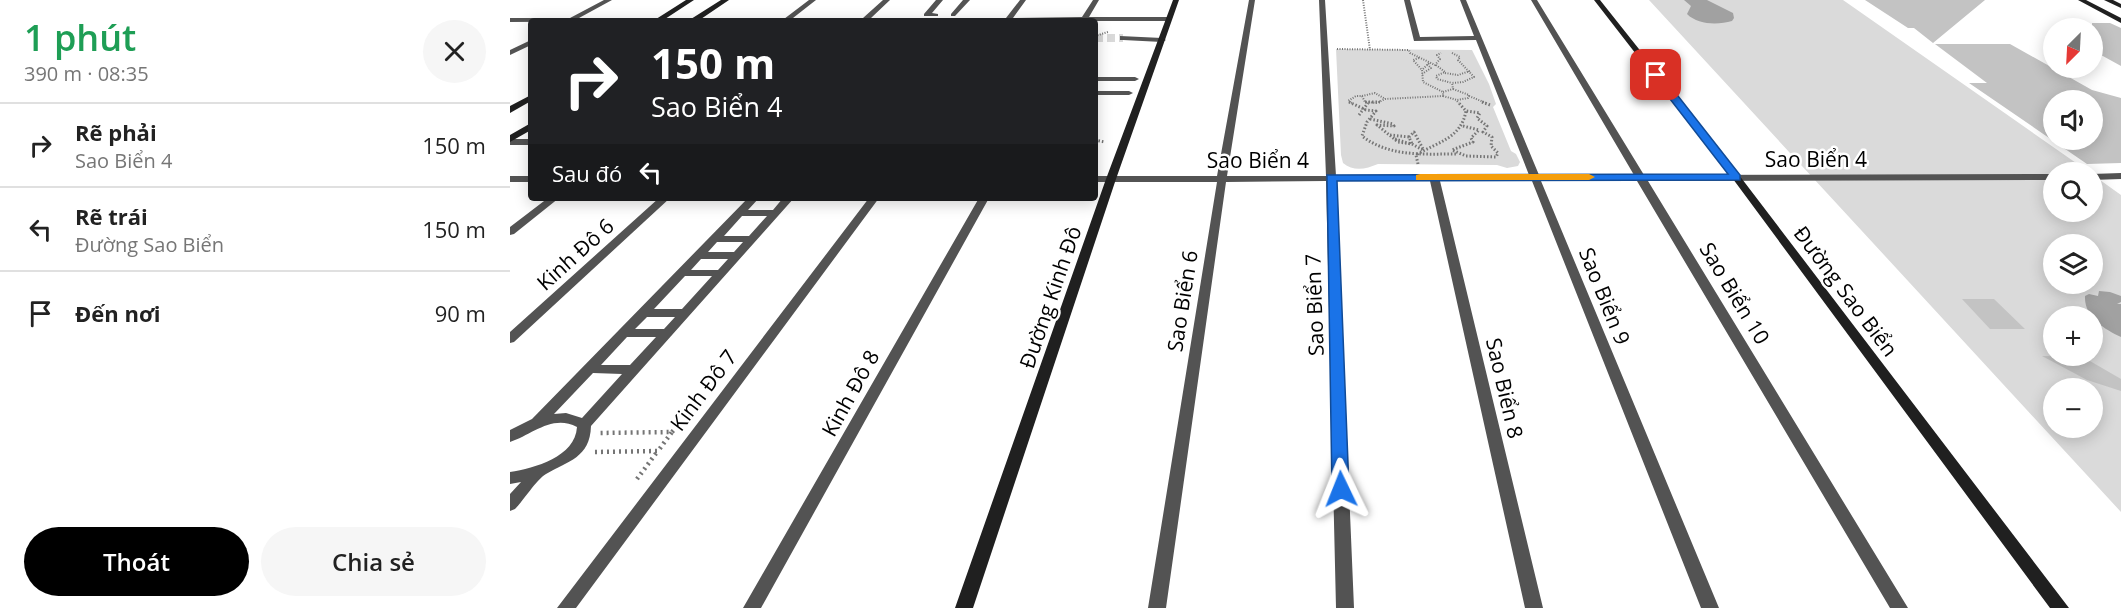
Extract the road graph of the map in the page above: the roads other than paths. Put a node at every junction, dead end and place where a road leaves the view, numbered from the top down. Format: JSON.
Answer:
{"nodes":[{"id":1,"x":609,"y":0,"type":"edge"},
{"id":2,"x":691,"y":0,"type":"edge"},
{"id":3,"x":726,"y":0,"type":"edge"},
{"id":4,"x":813,"y":0,"type":"edge"},
{"id":5,"x":887,"y":0,"type":"edge"},
{"id":6,"x":940,"y":0,"type":"edge"},
{"id":7,"x":967,"y":0,"type":"edge"},
{"id":8,"x":1023,"y":0,"type":"edge"},
{"id":9,"x":1096,"y":0,"type":"edge"},
{"id":10,"x":1176,"y":0,"type":"edge"},
{"id":11,"x":1252,"y":0,"type":"edge"},
{"id":12,"x":1322,"y":0,"type":"edge"},
{"id":13,"x":1407,"y":0,"type":"edge"},
{"id":14,"x":1463,"y":0,"type":"edge"},
{"id":15,"x":1534,"y":0,"type":"edge"},
{"id":16,"x":1597,"y":0,"type":"edge"},
{"id":17,"x":2081,"y":0,"type":"edge"},
{"id":18,"x":2107,"y":0,"type":"edge"},
{"id":19,"x":2121,"y":6,"type":"edge"},
{"id":20,"x":953,"y":15,"type":"junction"},
{"id":21,"x":969,"y":15,"type":"dead end"},
{"id":22,"x":576,"y":18,"type":"edge"},
{"id":23,"x":662,"y":18,"type":"edge"},
{"id":24,"x":699,"y":18,"type":"edge"},
{"id":25,"x":789,"y":18,"type":"edge"},
{"id":26,"x":867,"y":18,"type":"edge"},
{"id":27,"x":1010,"y":18,"type":"edge"},
{"id":28,"x":1085,"y":18,"type":"edge"},
{"id":29,"x":1169,"y":19,"type":"junction"},
{"id":30,"x":510,"y":20,"type":"edge"},
{"id":31,"x":528,"y":20,"type":"edge"},
{"id":32,"x":1098,"y":20,"type":"edge"},
{"id":33,"x":2121,"y":21,"type":"edge"},
{"id":34,"x":1476,"y":38,"type":"junction"},
{"id":35,"x":1162,"y":39,"type":"junction"},
{"id":36,"x":1122,"y":40,"type":"tunnel mouth"},
{"id":37,"x":528,"y":43,"type":"edge"},
{"id":38,"x":512,"y":51,"type":"edge"},
{"id":39,"x":1098,"y":79,"type":"edge"},
{"id":40,"x":1135,"y":79,"type":"dead end"},
{"id":41,"x":1098,"y":93,"type":"edge"},
{"id":42,"x":1129,"y":93,"type":"dead end"},
{"id":43,"x":528,"y":100,"type":"edge"},
{"id":44,"x":510,"y":110,"type":"edge"},
{"id":45,"x":528,"y":128,"type":"edge"},
{"id":46,"x":510,"y":141,"type":"edge"},
{"id":47,"x":528,"y":143,"type":"edge"},
{"id":48,"x":2121,"y":176,"type":"edge"},
{"id":49,"x":1434,"y":177,"type":"junction"},
{"id":50,"x":1534,"y":177,"type":"junction"},
{"id":51,"x":1641,"y":177,"type":"junction"},
{"id":52,"x":1736,"y":177,"type":"junction"},
{"id":53,"x":2043,"y":177,"type":"edge"},
{"id":54,"x":2103,"y":177,"type":"edge"},
{"id":55,"x":1222,"y":178,"type":"junction"},
{"id":56,"x":1331,"y":178,"type":"junction"},
{"id":57,"x":510,"y":179,"type":"edge"},
{"id":58,"x":528,"y":179,"type":"edge"},
{"id":59,"x":1098,"y":179,"type":"edge"},
{"id":60,"x":1111,"y":179,"type":"junction"},
{"id":61,"x":550,"y":201,"type":"edge"},
{"id":62,"x":662,"y":201,"type":"edge"},
{"id":63,"x":751,"y":201,"type":"edge"},
{"id":64,"x":786,"y":201,"type":"edge"},
{"id":65,"x":872,"y":201,"type":"edge"},
{"id":66,"x":982,"y":201,"type":"edge"},
{"id":67,"x":740,"y":213,"type":"junction"},
{"id":68,"x":776,"y":213,"type":"junction"},
{"id":69,"x":510,"y":232,"type":"edge"},
{"id":70,"x":715,"y":238,"type":"junction"},
{"id":71,"x":752,"y":239,"type":"junction"},
{"id":72,"x":737,"y":255,"type":"junction"},
{"id":73,"x":698,"y":256,"type":"junction"},
{"id":74,"x":682,"y":273,"type":"junction"},
{"id":75,"x":722,"y":273,"type":"junction"},
{"id":76,"x":643,"y":313,"type":"junction"},
{"id":77,"x":685,"y":313,"type":"junction"},
{"id":78,"x":624,"y":333,"type":"junction"},
{"id":79,"x":667,"y":333,"type":"junction"},
{"id":80,"x":510,"y":339,"type":"edge"},
{"id":81,"x":590,"y":369,"type":"junction"},
{"id":82,"x":634,"y":370,"type":"junction"},
{"id":83,"x":537,"y":423,"type":"junction"},
{"id":84,"x":585,"y":429,"type":"junction"},
{"id":85,"x":510,"y":436,"type":"edge"},
{"id":86,"x":540,"y":471,"type":"junction"},
{"id":87,"x":510,"y":478,"type":"edge"},
{"id":88,"x":510,"y":505,"type":"edge"},
{"id":89,"x":566,"y":608,"type":"edge"},
{"id":90,"x":752,"y":608,"type":"edge"},
{"id":91,"x":964,"y":608,"type":"edge"},
{"id":92,"x":1157,"y":608,"type":"edge"},
{"id":93,"x":1345,"y":608,"type":"edge"},
{"id":94,"x":1534,"y":608,"type":"edge"},
{"id":95,"x":1710,"y":608,"type":"edge"},
{"id":96,"x":1899,"y":608,"type":"edge"},
{"id":97,"x":2060,"y":608,"type":"edge"}],
"edges":[{"from":1,"to":22,"type":"street"},
{"from":2,"to":23,"type":"street"},
{"from":3,"to":24,"type":"street"},
{"from":4,"to":25,"type":"street"},
{"from":5,"to":26,"type":"street"},
{"from":6,"to":20,"type":"street"},
{"from":7,"to":20,"type":"street"},
{"from":8,"to":27,"type":"street"},
{"from":9,"to":28,"type":"street"},
{"from":10,"to":29,"type":"street","name":"Đường Kinh Đô"},
{"from":11,"to":55,"type":"street","name":"Sao Biển 6"},
{"from":12,"to":56,"type":"street","name":"Sao Biển 7"},
{"from":13,"to":34,"type":"street"},
{"from":14,"to":34,"type":"street","name":"Sao Biển 9"},
{"from":15,"to":51,"type":"street","name":"Sao Biển 10"},
{"from":16,"to":52,"type":"street","name":"Đường Sao Biển"},
{"from":17,"to":33,"type":"street"},
{"from":18,"to":19,"type":"street"},
{"from":20,"to":21,"type":"street"},
{"from":29,"to":32,"type":"street"},
{"from":29,"to":35,"type":"street","name":"Đường Kinh Đô"},
{"from":30,"to":31,"type":"street"},
{"from":34,"to":50,"type":"street","name":"Sao Biển 9"},
{"from":35,"to":36,"type":"street"},
{"from":35,"to":60,"type":"street","name":"Đường Kinh Đô"},
{"from":37,"to":38,"type":"street"},
{"from":39,"to":40,"type":"street"},
{"from":41,"to":42,"type":"street"},
{"from":43,"to":44,"type":"street"},
{"from":45,"to":46,"type":"street"},
{"from":46,"to":47,"type":"street"},
{"from":48,"to":54,"type":"street"},
{"from":49,"to":50,"type":"street","name":"Sao Biển 4"},
{"from":49,"to":56,"type":"street","name":"Sao Biển 4"},
{"from":49,"to":94,"type":"street","name":"Sao Biển 8"},
{"from":50,"to":51,"type":"street","name":"Sao Biển 4"},
{"from":50,"to":95,"type":"street","name":"Sao Biển 9"},
{"from":51,"to":52,"type":"street","name":"Sao Biển 4"},
{"from":51,"to":96,"type":"street","name":"Sao Biển 10"},
{"from":52,"to":53,"type":"street","name":"Sao Biển 4"},
{"from":52,"to":97,"type":"street","name":"Đường Sao Biển"},
{"from":55,"to":56,"type":"street","name":"Sao Biển 4"},
{"from":55,"to":60,"type":"street","name":"Sao Biển 4"},
{"from":55,"to":92,"type":"street","name":"Sao Biển 6"},
{"from":56,"to":93,"type":"street","name":"Sao Biển 7"},
{"from":57,"to":58,"type":"street"},
{"from":59,"to":60,"type":"street","name":"Sao Biển 4"},
{"from":60,"to":91,"type":"street","name":"Đường Kinh Đô"},
{"from":61,"to":69,"type":"street"},
{"from":62,"to":80,"type":"street","name":"Kinh Đô 6"},
{"from":63,"to":67,"type":"street"},
{"from":64,"to":68,"type":"street"},
{"from":65,"to":89,"type":"street","name":"Kinh Đô 7"},
{"from":66,"to":90,"type":"street","name":"Kinh Đô 8"},
{"from":67,"to":68,"type":"street"},
{"from":67,"to":70,"type":"street"},
{"from":68,"to":71,"type":"street"},
{"from":70,"to":71,"type":"street"},
{"from":70,"to":73,"type":"street"},
{"from":71,"to":72,"type":"street"},
{"from":72,"to":73,"type":"street"},
{"from":72,"to":75,"type":"street"},
{"from":73,"to":74,"type":"street"},
{"from":74,"to":75,"type":"street"},
{"from":74,"to":76,"type":"street"},
{"from":75,"to":77,"type":"street"},
{"from":76,"to":77,"type":"street"},
{"from":76,"to":78,"type":"street"},
{"from":77,"to":79,"type":"street"},
{"from":78,"to":79,"type":"street"},
{"from":78,"to":81,"type":"street"},
{"from":79,"to":82,"type":"street"},
{"from":81,"to":82,"type":"street"},
{"from":81,"to":83,"type":"street"},
{"from":82,"to":84,"type":"street"},
{"from":83,"to":84,"type":"street"},
{"from":83,"to":85,"type":"street"},
{"from":84,"to":86,"type":"street"},
{"from":86,"to":87,"type":"street"},
{"from":86,"to":88,"type":"street"}]}
